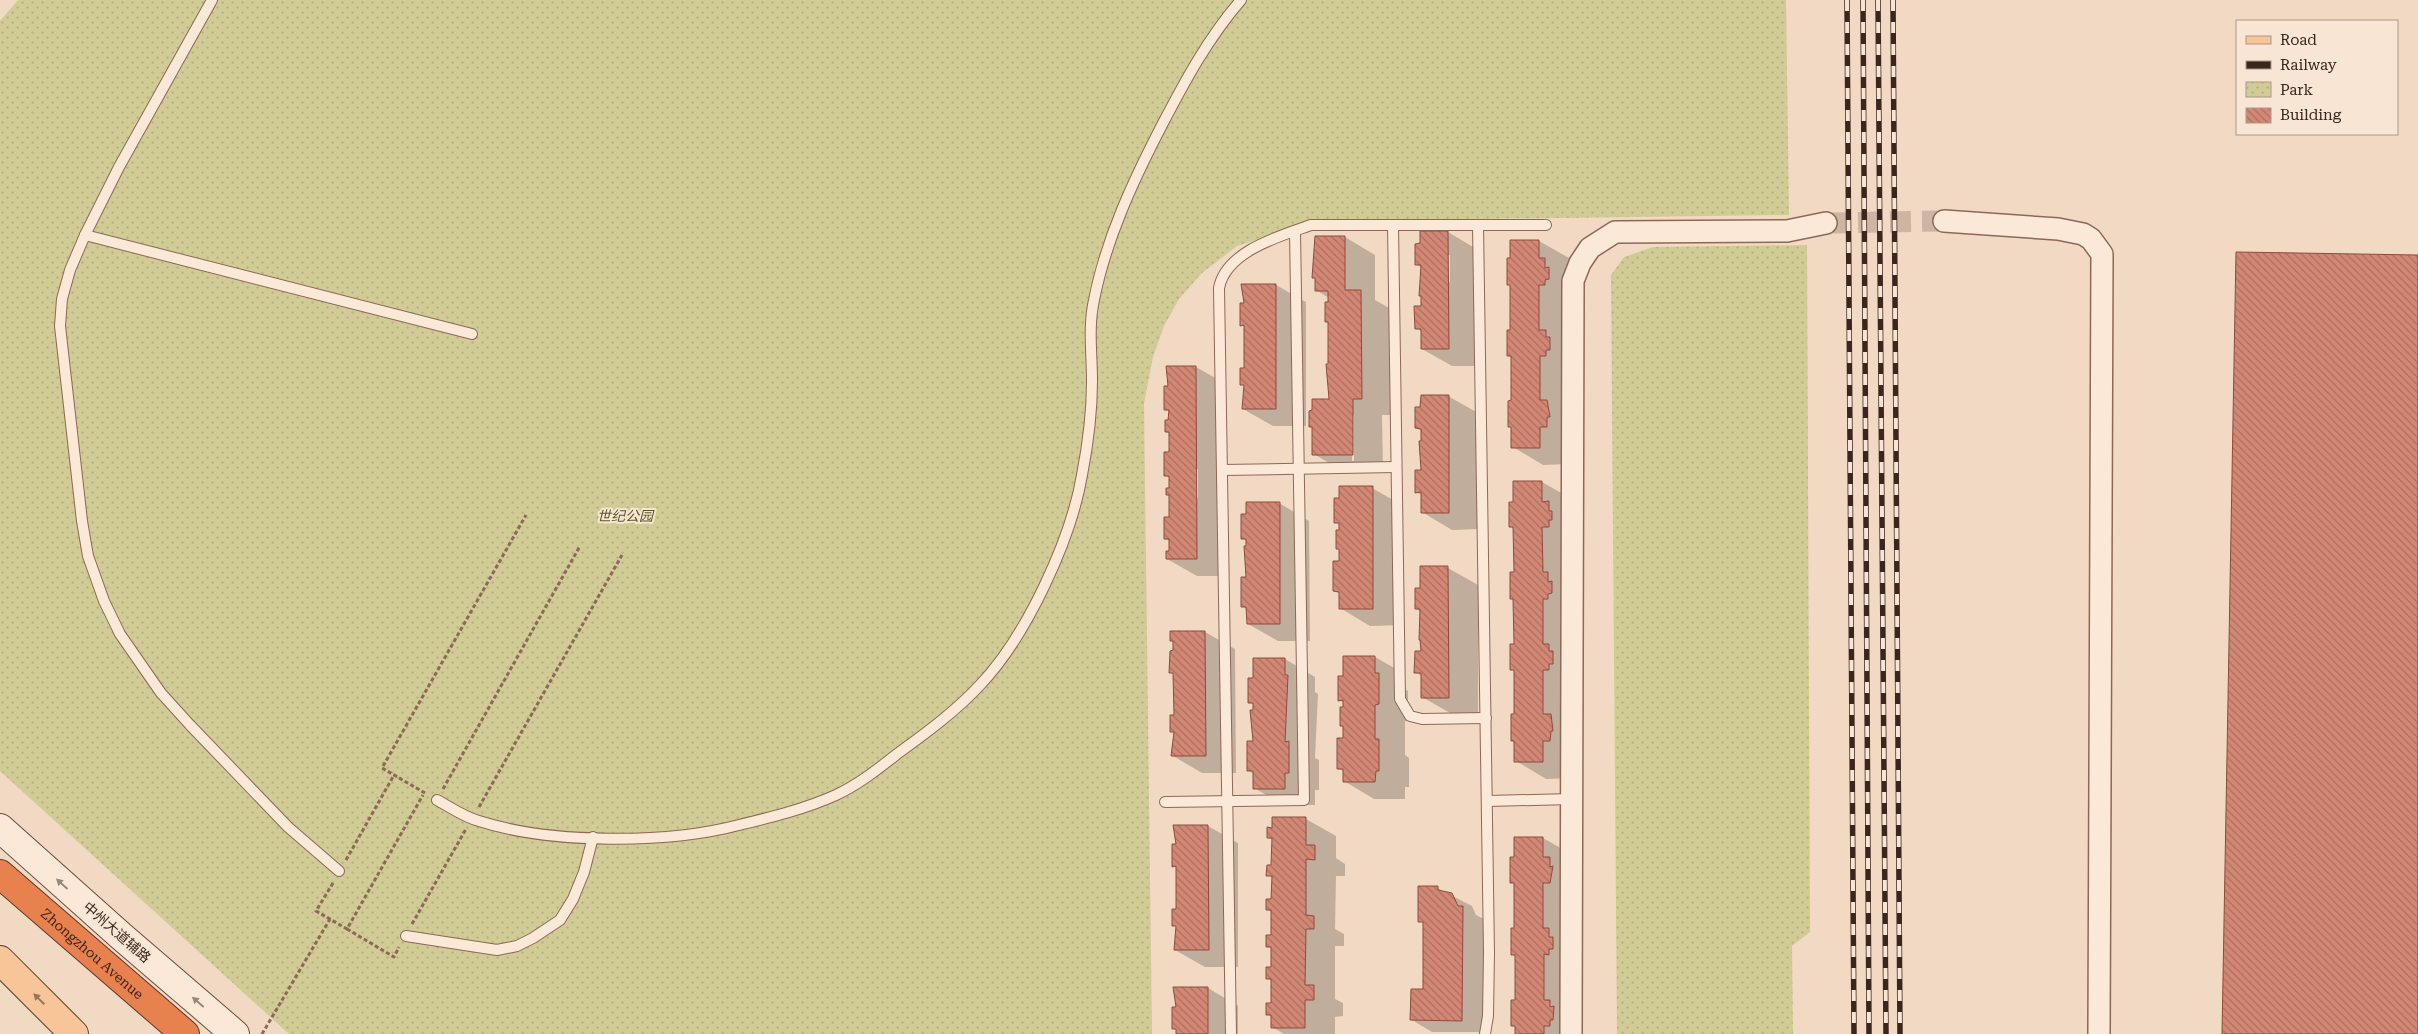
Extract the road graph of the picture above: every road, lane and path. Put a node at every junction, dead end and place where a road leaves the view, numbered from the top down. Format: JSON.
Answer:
{"nodes":[{"id":1,"x":212,"y":0,"type":"edge"},
{"id":2,"x":1241,"y":0,"type":"edge"},
{"id":3,"x":1944,"y":221,"type":"tunnel mouth"},
{"id":4,"x":1826,"y":223,"type":"tunnel mouth"},
{"id":5,"x":1393,"y":225,"type":"junction"},
{"id":6,"x":1478,"y":225,"type":"junction"},
{"id":7,"x":1546,"y":225,"type":"dead end"},
{"id":8,"x":1295,"y":231,"type":"junction"},
{"id":9,"x":85,"y":234,"type":"junction"},
{"id":10,"x":472,"y":334,"type":"dead end"},
{"id":11,"x":1396,"y":467,"type":"junction"},
{"id":12,"x":1299,"y":469,"type":"junction"},
{"id":13,"x":1222,"y":470,"type":"junction"},
{"id":14,"x":526,"y":515,"type":"dead end"},
{"id":15,"x":580,"y":546,"type":"dead end"},
{"id":16,"x":622,"y":555,"type":"dead end"},
{"id":17,"x":1486,"y":718,"type":"junction"},
{"id":18,"x":394,"y":775,"type":"junction"},
{"id":19,"x":424,"y":792,"type":"junction"},
{"id":20,"x":1572,"y":799,"type":"junction"},
{"id":21,"x":437,"y":800,"type":"junction"},
{"id":22,"x":1228,"y":801,"type":"junction"},
{"id":23,"x":1487,"y":801,"type":"junction"},
{"id":24,"x":1165,"y":802,"type":"dead end"},
{"id":25,"x":472,"y":819,"type":"junction"},
{"id":26,"x":0,"y":828,"type":"edge"},
{"id":27,"x":593,"y":837,"type":"junction"},
{"id":28,"x":339,"y":871,"type":"junction"},
{"id":29,"x":0,"y":874,"type":"edge"},
{"id":30,"x":330,"y":919,"type":"junction"},
{"id":31,"x":347,"y":929,"type":"junction"},
{"id":32,"x":406,"y":936,"type":"junction"},
{"id":33,"x":0,"y":960,"type":"edge"},
{"id":34,"x":74,"y":1034,"type":"edge"},
{"id":35,"x":185,"y":1034,"type":"edge"},
{"id":36,"x":235,"y":1034,"type":"edge"},
{"id":37,"x":262,"y":1034,"type":"edge"},
{"id":38,"x":1232,"y":1034,"type":"edge"},
{"id":39,"x":1485,"y":1034,"type":"edge"},
{"id":40,"x":1571,"y":1034,"type":"edge"},
{"id":41,"x":2099,"y":1034,"type":"edge"}],
"edges":[{"from":1,"to":9,"type":"lane"},
{"from":2,"to":27,"type":"lane"},
{"from":3,"to":41,"type":"street"},
{"from":4,"to":20,"type":"street"},
{"from":5,"to":6,"type":"lane"},
{"from":5,"to":8,"type":"lane"},
{"from":5,"to":11,"type":"lane"},
{"from":6,"to":7,"type":"lane"},
{"from":6,"to":17,"type":"lane"},
{"from":8,"to":12,"type":"lane"},
{"from":8,"to":13,"type":"lane"},
{"from":9,"to":10,"type":"lane"},
{"from":9,"to":28,"type":"lane"},
{"from":11,"to":12,"type":"lane"},
{"from":11,"to":17,"type":"lane"},
{"from":12,"to":13,"type":"lane"},
{"from":12,"to":22,"type":"lane"},
{"from":13,"to":22,"type":"lane"},
{"from":14,"to":18,"type":"path"},
{"from":15,"to":21,"type":"path"},
{"from":16,"to":25,"type":"path"},
{"from":17,"to":23,"type":"lane"},
{"from":18,"to":19,"type":"path"},
{"from":18,"to":28,"type":"path"},
{"from":19,"to":21,"type":"path"},
{"from":19,"to":31,"type":"path"},
{"from":20,"to":23,"type":"lane"},
{"from":20,"to":40,"type":"street"},
{"from":21,"to":25,"type":"lane"},
{"from":22,"to":24,"type":"lane"},
{"from":22,"to":38,"type":"lane"},
{"from":23,"to":39,"type":"lane"},
{"from":25,"to":27,"type":"lane"},
{"from":25,"to":32,"type":"path"},
{"from":36,"to":26,"type":"street","name":"中州大道辅路","one_way":true},
{"from":27,"to":32,"type":"lane"},
{"from":28,"to":30,"type":"path"},
{"from":29,"to":35,"type":"highway","name":"Zhongzhou Avenue"},
{"from":30,"to":31,"type":"path"},
{"from":30,"to":37,"type":"path"},
{"from":31,"to":32,"type":"path"},
{"from":34,"to":33,"type":"main road","one_way":true}]}
